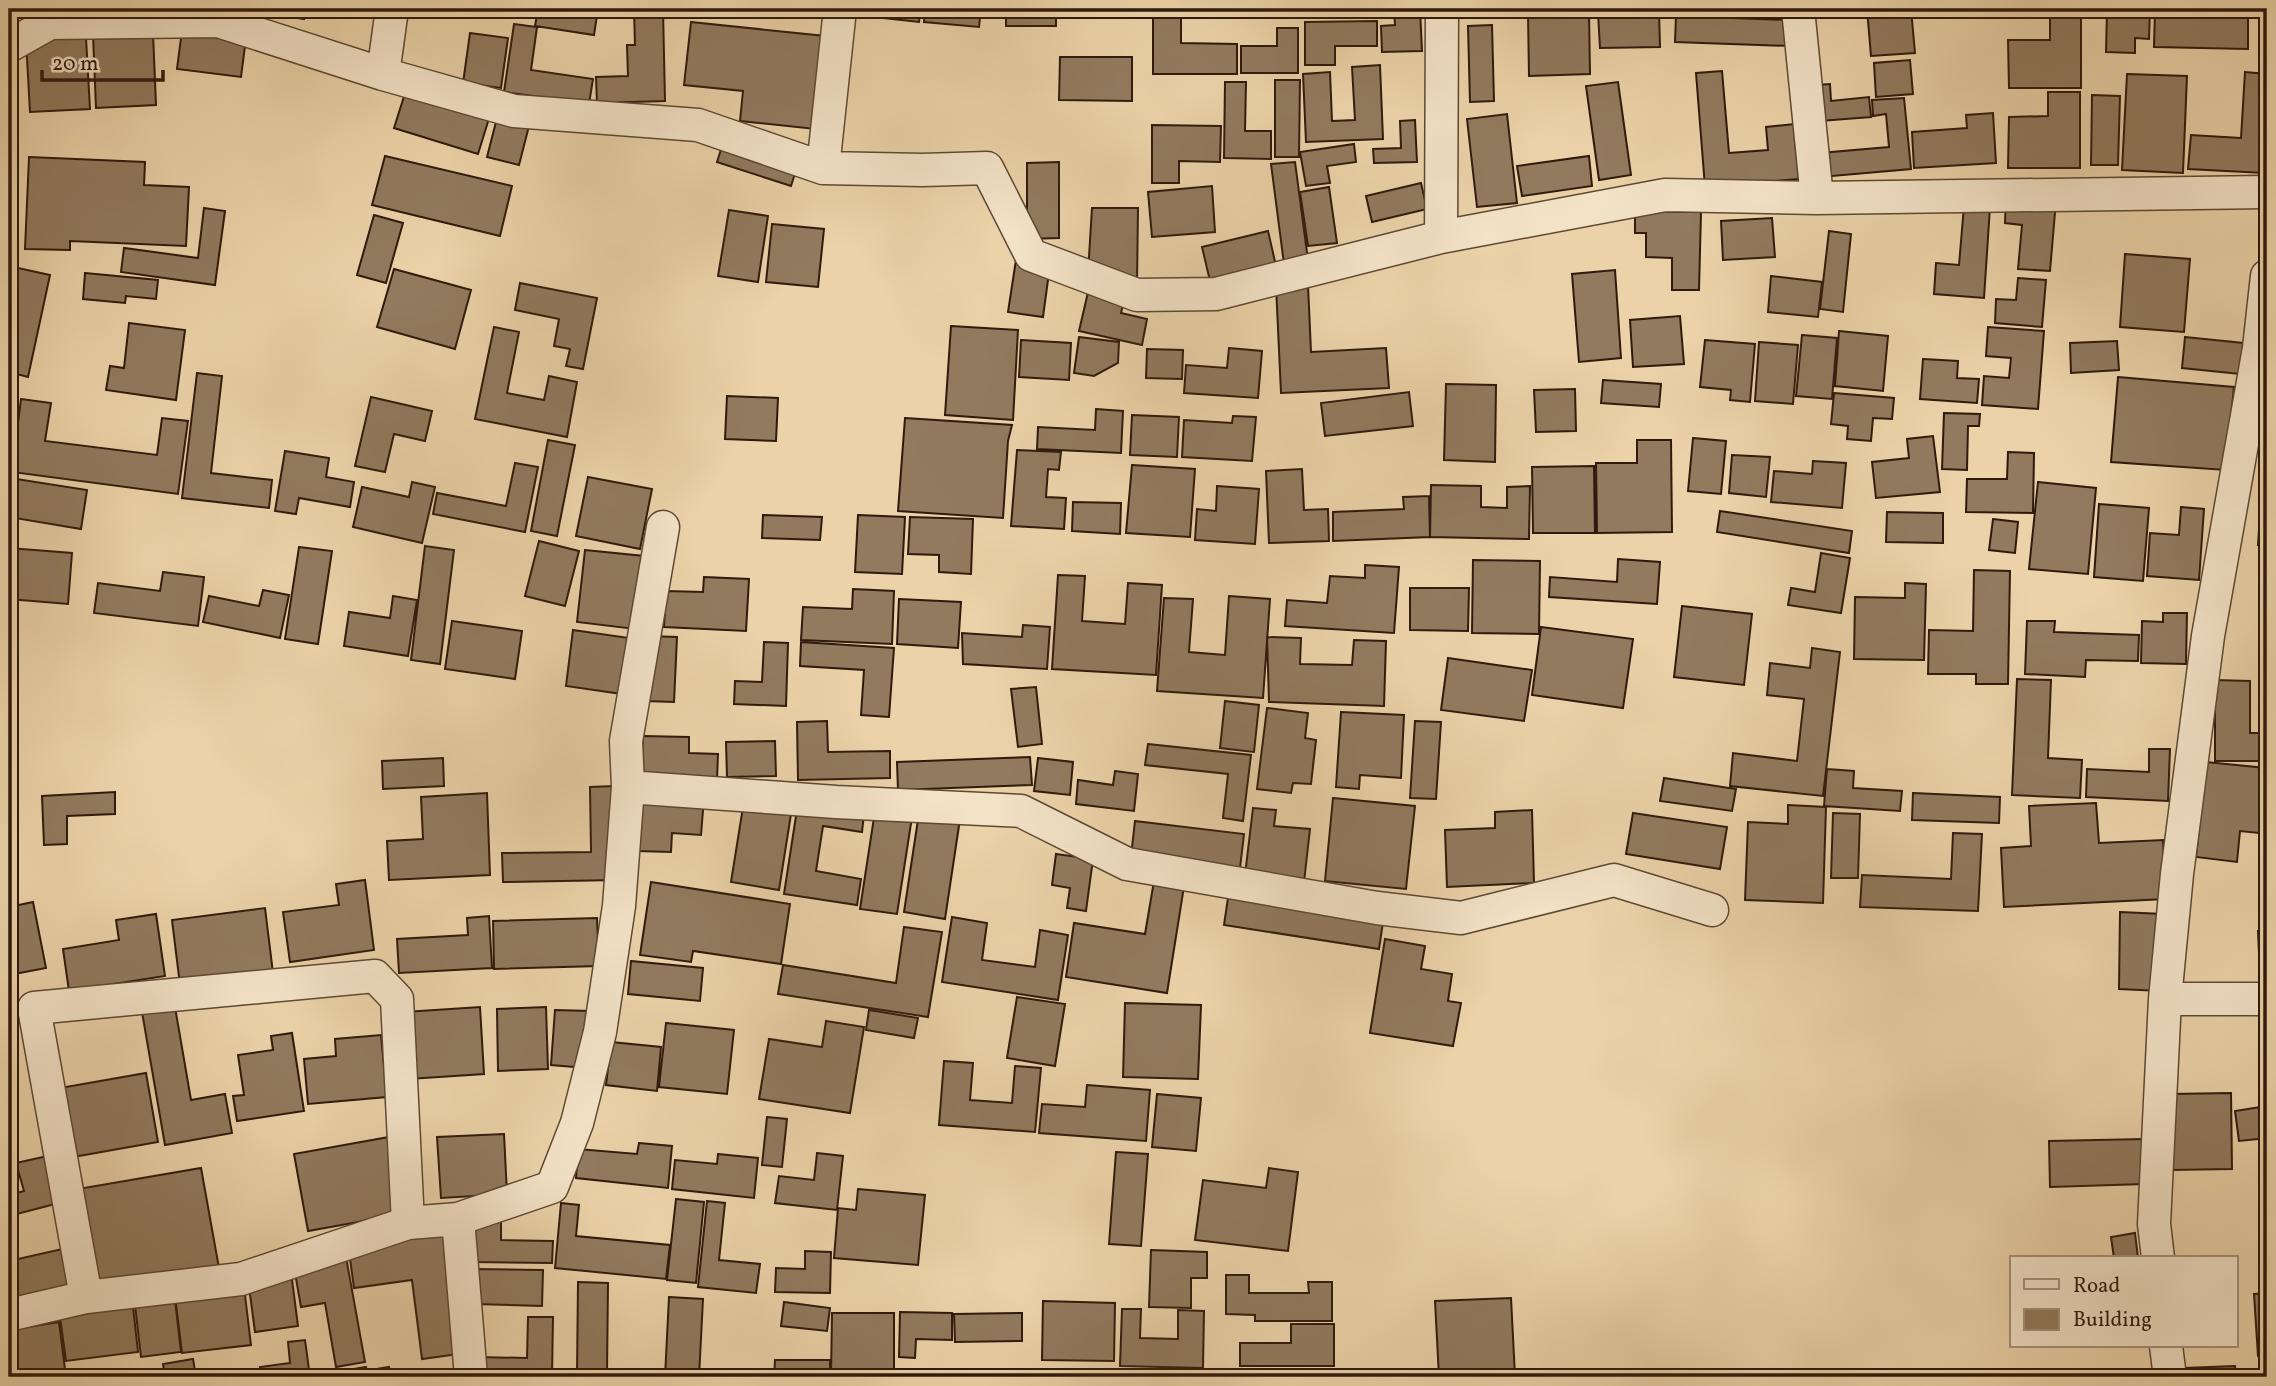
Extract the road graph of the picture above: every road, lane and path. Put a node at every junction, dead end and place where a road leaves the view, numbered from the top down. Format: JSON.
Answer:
{"nodes":[{"id":1,"x":392,"y":9,"type":"edge"},
{"id":2,"x":840,"y":9,"type":"edge"},
{"id":3,"x":1442,"y":9,"type":"edge"},
{"id":4,"x":1798,"y":9,"type":"edge"},
{"id":5,"x":50,"y":16,"type":"edge"},
{"id":6,"x":9,"y":46,"type":"edge"},
{"id":7,"x":383,"y":74,"type":"junction"},
{"id":8,"x":823,"y":168,"type":"junction"},
{"id":9,"x":2267,"y":192,"type":"edge"},
{"id":10,"x":1817,"y":198,"type":"junction"},
{"id":11,"x":1441,"y":237,"type":"junction"},
{"id":12,"x":2267,"y":276,"type":"edge"},
{"id":13,"x":2263,"y":348,"type":"edge"},
{"id":14,"x":663,"y":527,"type":"dead end"},
{"id":15,"x":628,"y":787,"type":"junction"},
{"id":16,"x":1712,"y":910,"type":"dead end"},
{"id":17,"x":2165,"y":999,"type":"junction"},
{"id":18,"x":2267,"y":999,"type":"edge"},
{"id":19,"x":457,"y":1219,"type":"junction"},
{"id":20,"x":408,"y":1223,"type":"junction"},
{"id":21,"x":2158,"y":1256,"type":"edge"},
{"id":22,"x":86,"y":1297,"type":"junction"},
{"id":23,"x":9,"y":1315,"type":"edge"},
{"id":24,"x":2166,"y":1348,"type":"edge"},
{"id":25,"x":471,"y":1377,"type":"edge"},
{"id":26,"x":2170,"y":1377,"type":"edge"}],
"edges":[{"from":1,"to":7,"type":"street"},
{"from":2,"to":8,"type":"street"},
{"from":3,"to":11,"type":"street"},
{"from":4,"to":10,"type":"street"},
{"from":5,"to":6,"type":"street"},
{"from":5,"to":7,"type":"street"},
{"from":7,"to":8,"type":"street"},
{"from":8,"to":11,"type":"street"},
{"from":9,"to":10,"type":"street"},
{"from":10,"to":11,"type":"street"},
{"from":12,"to":13,"type":"street"},
{"from":13,"to":17,"type":"street"},
{"from":14,"to":15,"type":"street"},
{"from":15,"to":16,"type":"street"},
{"from":15,"to":19,"type":"street"},
{"from":17,"to":18,"type":"street"},
{"from":17,"to":21,"type":"street"},
{"from":19,"to":20,"type":"street"},
{"from":19,"to":25,"type":"street"},
{"from":20,"to":22,"type":"street"},
{"from":20,"to":22,"type":"street"},
{"from":22,"to":23,"type":"street"},
{"from":24,"to":26,"type":"street"}]}
